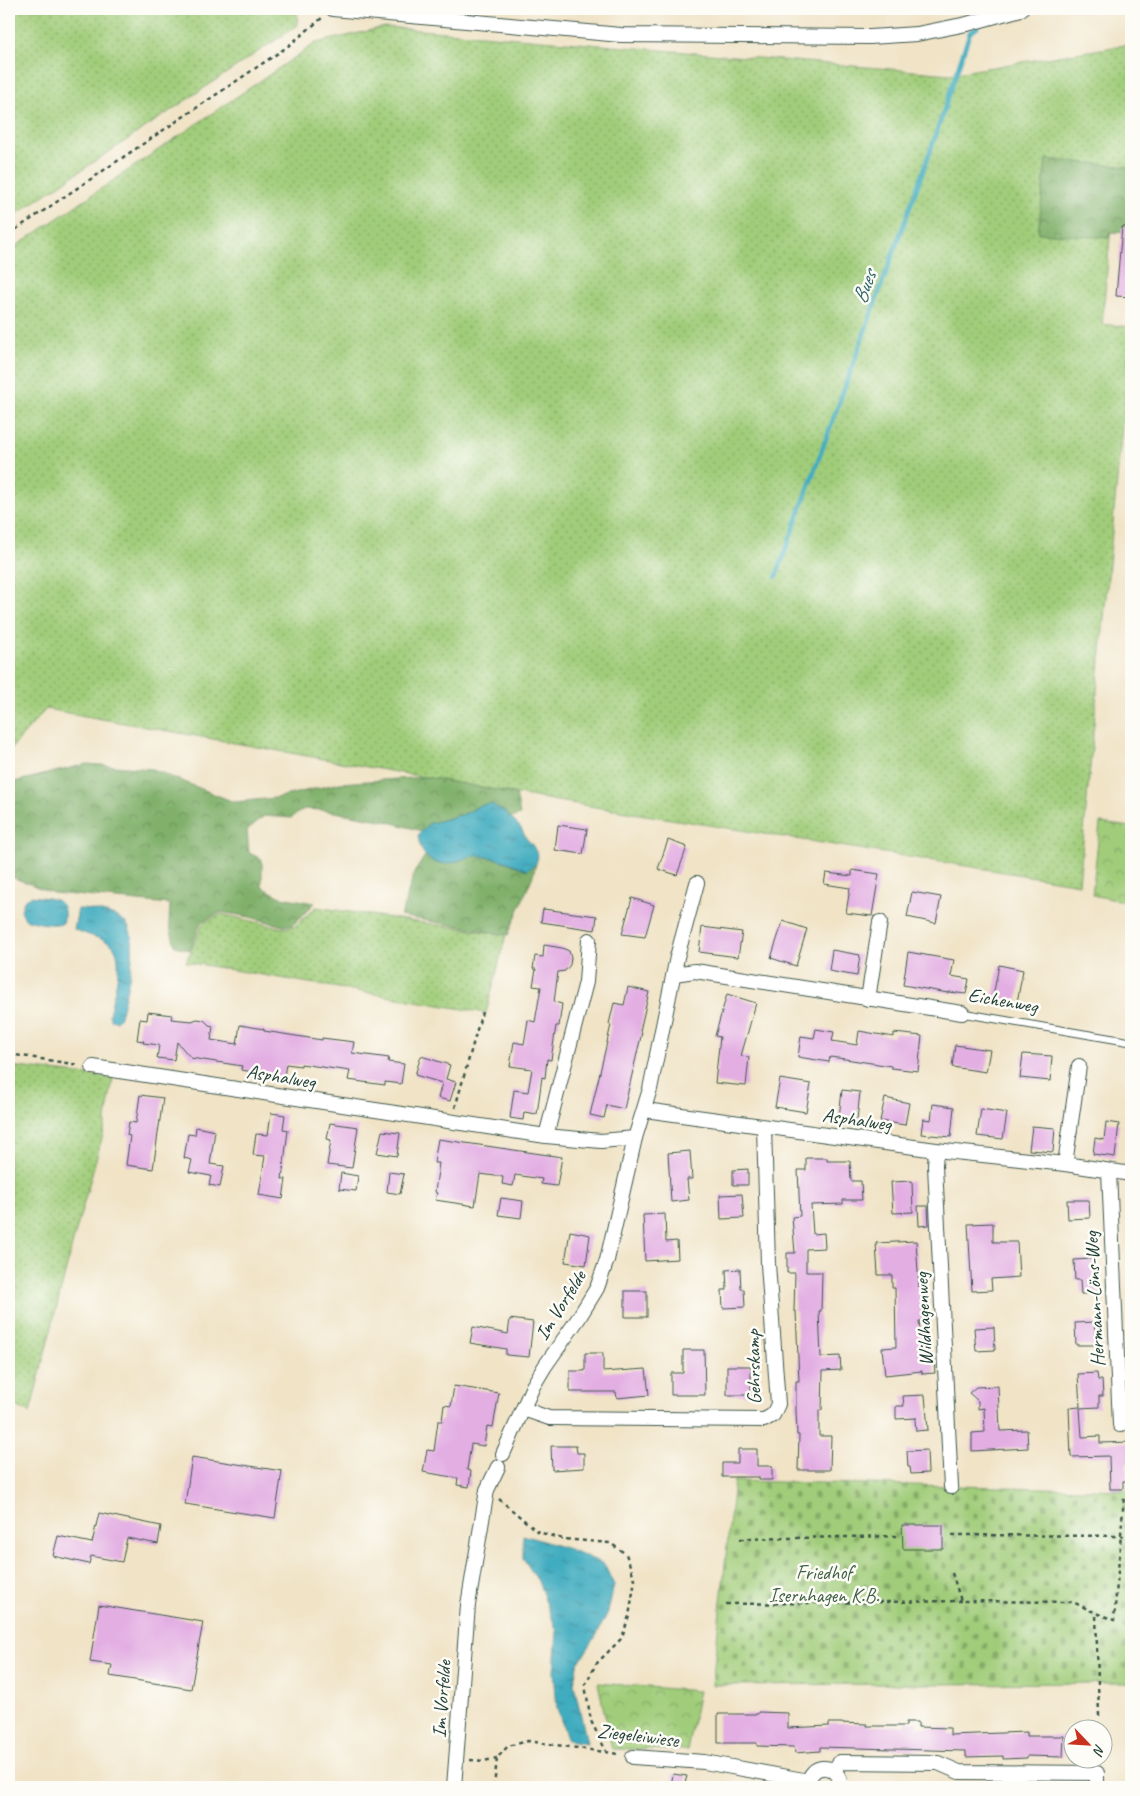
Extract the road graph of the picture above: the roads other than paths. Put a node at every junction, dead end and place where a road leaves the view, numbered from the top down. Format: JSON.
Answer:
{"nodes":[{"id":1,"x":333,"y":9,"type":"edge"},
{"id":2,"x":1021,"y":9,"type":"edge"},
{"id":3,"x":1005,"y":11,"type":"edge"},
{"id":4,"x":697,"y":883,"type":"dead end"},
{"id":5,"x":880,"y":922,"type":"dead end"},
{"id":6,"x":589,"y":940,"type":"dead end"},
{"id":7,"x":674,"y":974,"type":"junction"},
{"id":8,"x":868,"y":999,"type":"junction"},
{"id":9,"x":962,"y":1013,"type":"joint"},
{"id":10,"x":1131,"y":1042,"type":"edge"},
{"id":11,"x":1079,"y":1066,"type":"dead end"},
{"id":12,"x":93,"y":1067,"type":"road end"},
{"id":13,"x":645,"y":1110,"type":"junction"},
{"id":14,"x":764,"y":1127,"type":"junction"},
{"id":15,"x":546,"y":1136,"type":"junction"},
{"id":16,"x":635,"y":1138,"type":"junction"},
{"id":17,"x":936,"y":1150,"type":"junction"},
{"id":18,"x":1065,"y":1164,"type":"junction"},
{"id":19,"x":1109,"y":1171,"type":"junction"},
{"id":20,"x":1131,"y":1174,"type":"edge"},
{"id":21,"x":523,"y":1409,"type":"junction"},
{"id":22,"x":1120,"y":1425,"type":"dead end"},
{"id":23,"x":503,"y":1454,"type":"dead end"},
{"id":24,"x":498,"y":1467,"type":"dead end"},
{"id":25,"x":952,"y":1487,"type":"dead end"},
{"id":26,"x":633,"y":1757,"type":"road end"},
{"id":27,"x":834,"y":1770,"type":"junction"},
{"id":28,"x":809,"y":1784,"type":"edge"},
{"id":29,"x":454,"y":1787,"type":"edge"},
{"id":30,"x":840,"y":1787,"type":"edge"},
{"id":31,"x":1097,"y":1787,"type":"edge"}],
"edges":[{"from":1,"to":3,"type":"street"},
{"from":2,"to":3,"type":"street"},
{"from":4,"to":7,"type":"street"},
{"from":5,"to":8,"type":"street"},
{"from":6,"to":15,"type":"street"},
{"from":7,"to":8,"type":"street","name":"Eichenweg"},
{"from":7,"to":13,"type":"street"},
{"from":8,"to":9,"type":"street","name":"Eichenweg"},
{"from":9,"to":10,"type":"lane","name":"Eichenweg"},
{"from":11,"to":18,"type":"street"},
{"from":12,"to":15,"type":"street","name":"Asphalweg"},
{"from":13,"to":14,"type":"street","name":"Asphalweg"},
{"from":13,"to":16,"type":"street","name":"Im Vorfelde"},
{"from":14,"to":17,"type":"street","name":"Asphalweg"},
{"from":14,"to":21,"type":"street","name":"Gehrskamp"},
{"from":15,"to":16,"type":"street","name":"Asphalweg"},
{"from":16,"to":21,"type":"street","name":"Im Vorfelde"},
{"from":17,"to":18,"type":"street","name":"Asphalweg"},
{"from":17,"to":25,"type":"street","name":"Wildhagenweg"},
{"from":18,"to":19,"type":"street","name":"Asphalweg"},
{"from":19,"to":20,"type":"street","name":"Asphalweg"},
{"from":19,"to":22,"type":"street","name":"Hermann-Löns-Weg"},
{"from":21,"to":23,"type":"street","name":"Im Vorfelde"},
{"from":24,"to":29,"type":"street","name":"Im Vorfelde"},
{"from":26,"to":28,"type":"street","name":"Ziegeleiwiese"},
{"from":27,"to":28,"type":"street","name":"Ziegeleiwiese"},
{"from":27,"to":30,"type":"street"},
{"from":27,"to":31,"type":"street","name":"Ziegeleiwiese"}]}
